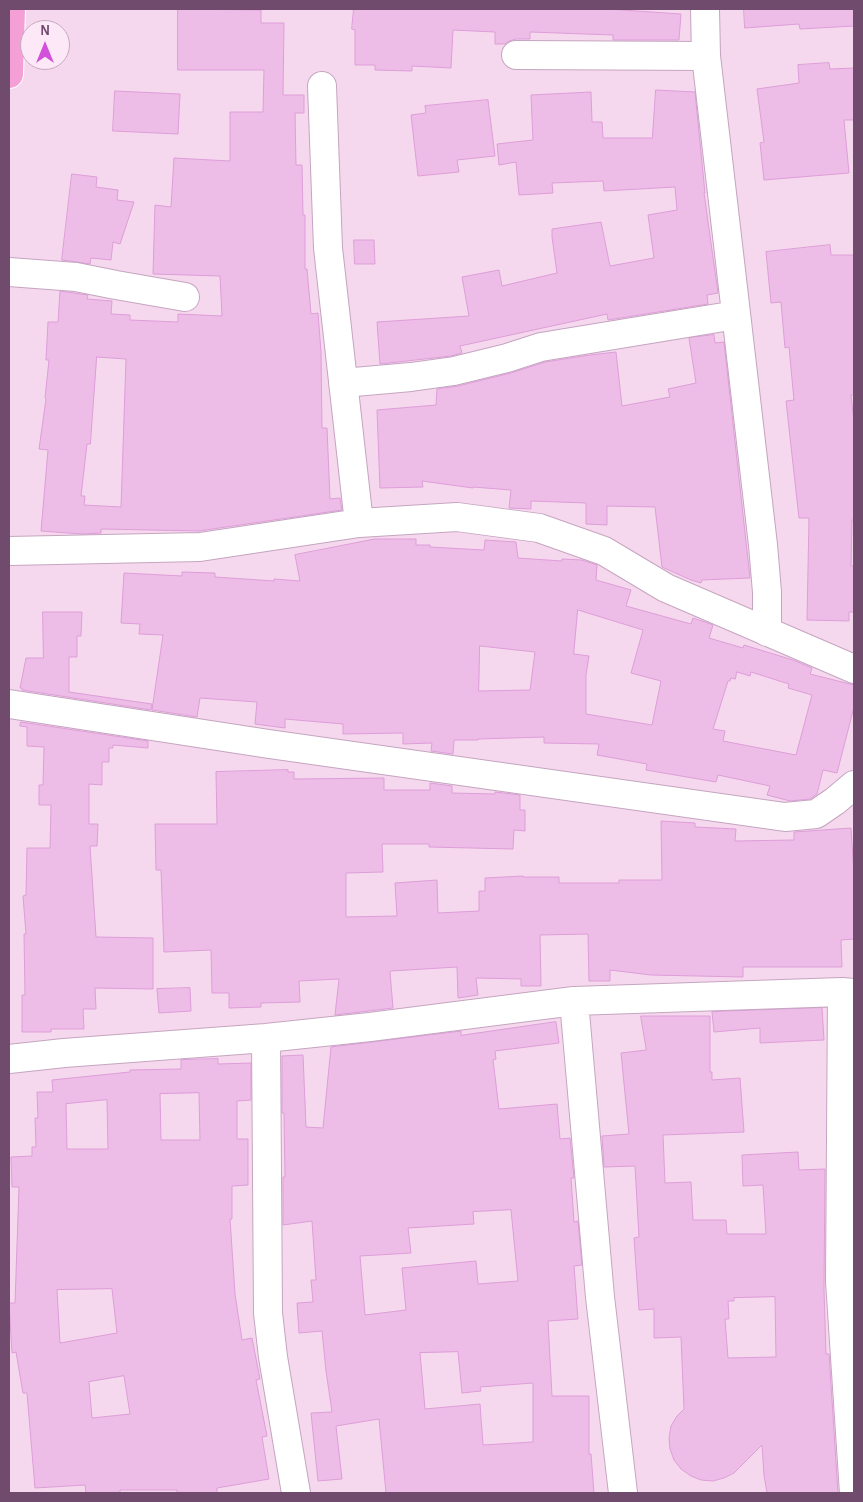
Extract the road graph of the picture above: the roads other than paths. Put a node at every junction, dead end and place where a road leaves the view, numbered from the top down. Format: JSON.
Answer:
{"nodes":[{"id":1,"x":11,"y":9,"type":"edge"},
{"id":2,"x":705,"y":9,"type":"edge"},
{"id":3,"x":516,"y":55,"type":"dead end"},
{"id":4,"x":706,"y":56,"type":"junction"},
{"id":5,"x":9,"y":74,"type":"edge"},
{"id":6,"x":322,"y":86,"type":"dead end"},
{"id":7,"x":9,"y":272,"type":"edge"},
{"id":8,"x":185,"y":297,"type":"dead end"},
{"id":9,"x":736,"y":315,"type":"junction"},
{"id":10,"x":343,"y":383,"type":"junction"},
{"id":11,"x":359,"y":523,"type":"junction"},
{"id":12,"x":9,"y":551,"type":"edge"},
{"id":13,"x":768,"y":632,"type":"junction"},
{"id":14,"x":854,"y":669,"type":"edge"},
{"id":15,"x":9,"y":704,"type":"edge"},
{"id":16,"x":854,"y":785,"type":"edge"},
{"id":17,"x":848,"y":993,"type":"edge"},
{"id":18,"x":574,"y":1001,"type":"junction"},
{"id":19,"x":266,"y":1038,"type":"junction"},
{"id":20,"x":9,"y":1060,"type":"edge"},
{"id":21,"x":296,"y":1493,"type":"edge"},
{"id":22,"x":623,"y":1493,"type":"edge"},
{"id":23,"x":854,"y":1493,"type":"edge"}],
"edges":[{"from":1,"to":5,"type":"main road"},
{"from":2,"to":4,"type":"street"},
{"from":3,"to":4,"type":"street"},
{"from":4,"to":9,"type":"street"},
{"from":6,"to":10,"type":"street"},
{"from":7,"to":8,"type":"street"},
{"from":9,"to":10,"type":"street"},
{"from":9,"to":13,"type":"street"},
{"from":10,"to":11,"type":"street"},
{"from":11,"to":12,"type":"street"},
{"from":11,"to":13,"type":"street"},
{"from":13,"to":14,"type":"street"},
{"from":15,"to":16,"type":"street"},
{"from":17,"to":18,"type":"street"},
{"from":17,"to":23,"type":"street"},
{"from":18,"to":19,"type":"street"},
{"from":18,"to":22,"type":"street"},
{"from":19,"to":20,"type":"street"},
{"from":19,"to":21,"type":"street"}]}
